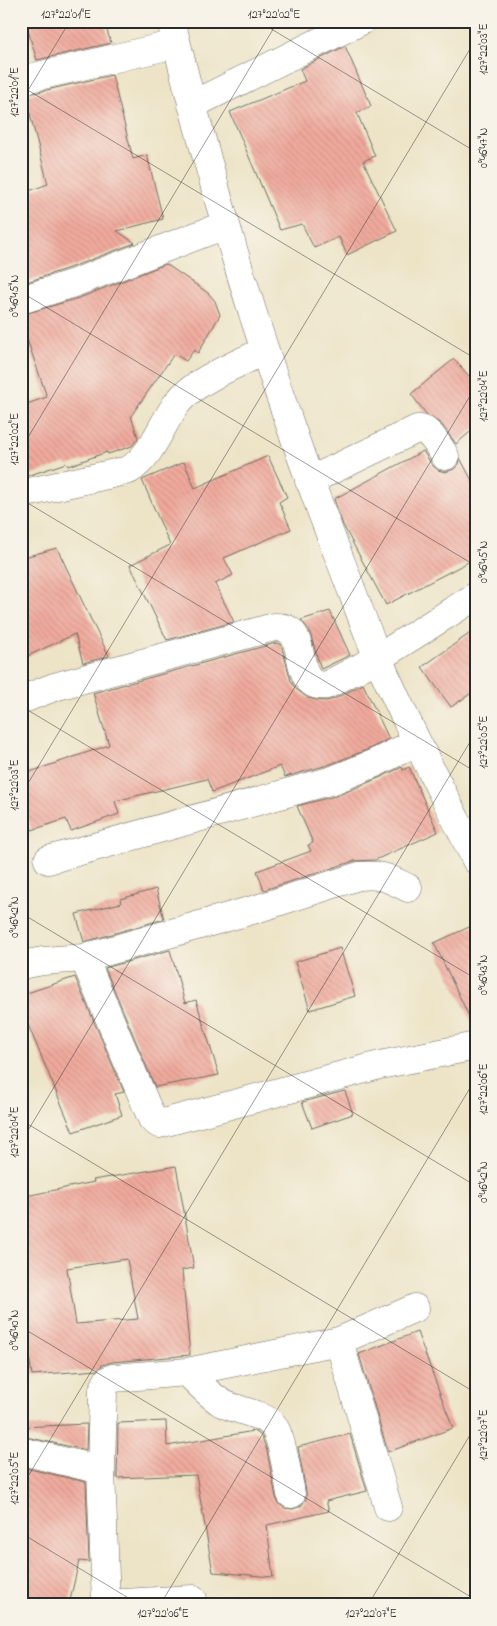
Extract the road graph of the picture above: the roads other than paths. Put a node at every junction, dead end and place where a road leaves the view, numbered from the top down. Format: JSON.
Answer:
{"nodes":[{"id":1,"x":360,"y":21,"type":"edge"},
{"id":2,"x":174,"y":32,"type":"edge"},
{"id":3,"x":21,"y":80,"type":"edge"},
{"id":4,"x":192,"y":105,"type":"junction"},
{"id":5,"x":225,"y":225,"type":"junction"},
{"id":6,"x":21,"y":300,"type":"edge"},
{"id":7,"x":264,"y":351,"type":"junction"},
{"id":8,"x":445,"y":456,"type":"dead end"},
{"id":9,"x":309,"y":480,"type":"junction"},
{"id":10,"x":21,"y":494,"type":"edge"},
{"id":11,"x":476,"y":596,"type":"edge"},
{"id":12,"x":378,"y":658,"type":"junction"},
{"id":13,"x":21,"y":700,"type":"edge"},
{"id":14,"x":417,"y":742,"type":"junction"},
{"id":15,"x":48,"y":860,"type":"dead end"},
{"id":16,"x":476,"y":860,"type":"edge"},
{"id":17,"x":408,"y":888,"type":"dead end"},
{"id":18,"x":84,"y":958,"type":"junction"},
{"id":19,"x":21,"y":965,"type":"edge"},
{"id":20,"x":476,"y":1046,"type":"edge"},
{"id":21,"x":415,"y":1308,"type":"dead end"},
{"id":22,"x":338,"y":1341,"type":"junction"},
{"id":23,"x":187,"y":1372,"type":"junction"},
{"id":24,"x":21,"y":1451,"type":"edge"},
{"id":25,"x":101,"y":1470,"type":"junction"},
{"id":26,"x":291,"y":1494,"type":"dead end"},
{"id":27,"x":388,"y":1507,"type":"dead end"},
{"id":28,"x":193,"y":1600,"type":"dead end"},
{"id":29,"x":106,"y":1604,"type":"edge"}],
"edges":[{"from":1,"to":4,"type":"street"},
{"from":2,"to":3,"type":"street"},
{"from":2,"to":4,"type":"street"},
{"from":4,"to":5,"type":"street"},
{"from":5,"to":6,"type":"street"},
{"from":5,"to":7,"type":"street"},
{"from":7,"to":9,"type":"street"},
{"from":7,"to":10,"type":"street"},
{"from":8,"to":9,"type":"street"},
{"from":9,"to":12,"type":"street"},
{"from":11,"to":12,"type":"street"},
{"from":12,"to":13,"type":"street"},
{"from":12,"to":14,"type":"street"},
{"from":14,"to":15,"type":"street"},
{"from":14,"to":16,"type":"street"},
{"from":17,"to":18,"type":"street"},
{"from":18,"to":19,"type":"street"},
{"from":18,"to":20,"type":"street"},
{"from":21,"to":22,"type":"street"},
{"from":22,"to":23,"type":"street"},
{"from":22,"to":27,"type":"street"},
{"from":23,"to":25,"type":"street"},
{"from":23,"to":26,"type":"street"},
{"from":24,"to":25,"type":"street"},
{"from":25,"to":29,"type":"street"},
{"from":28,"to":29,"type":"street"}]}
